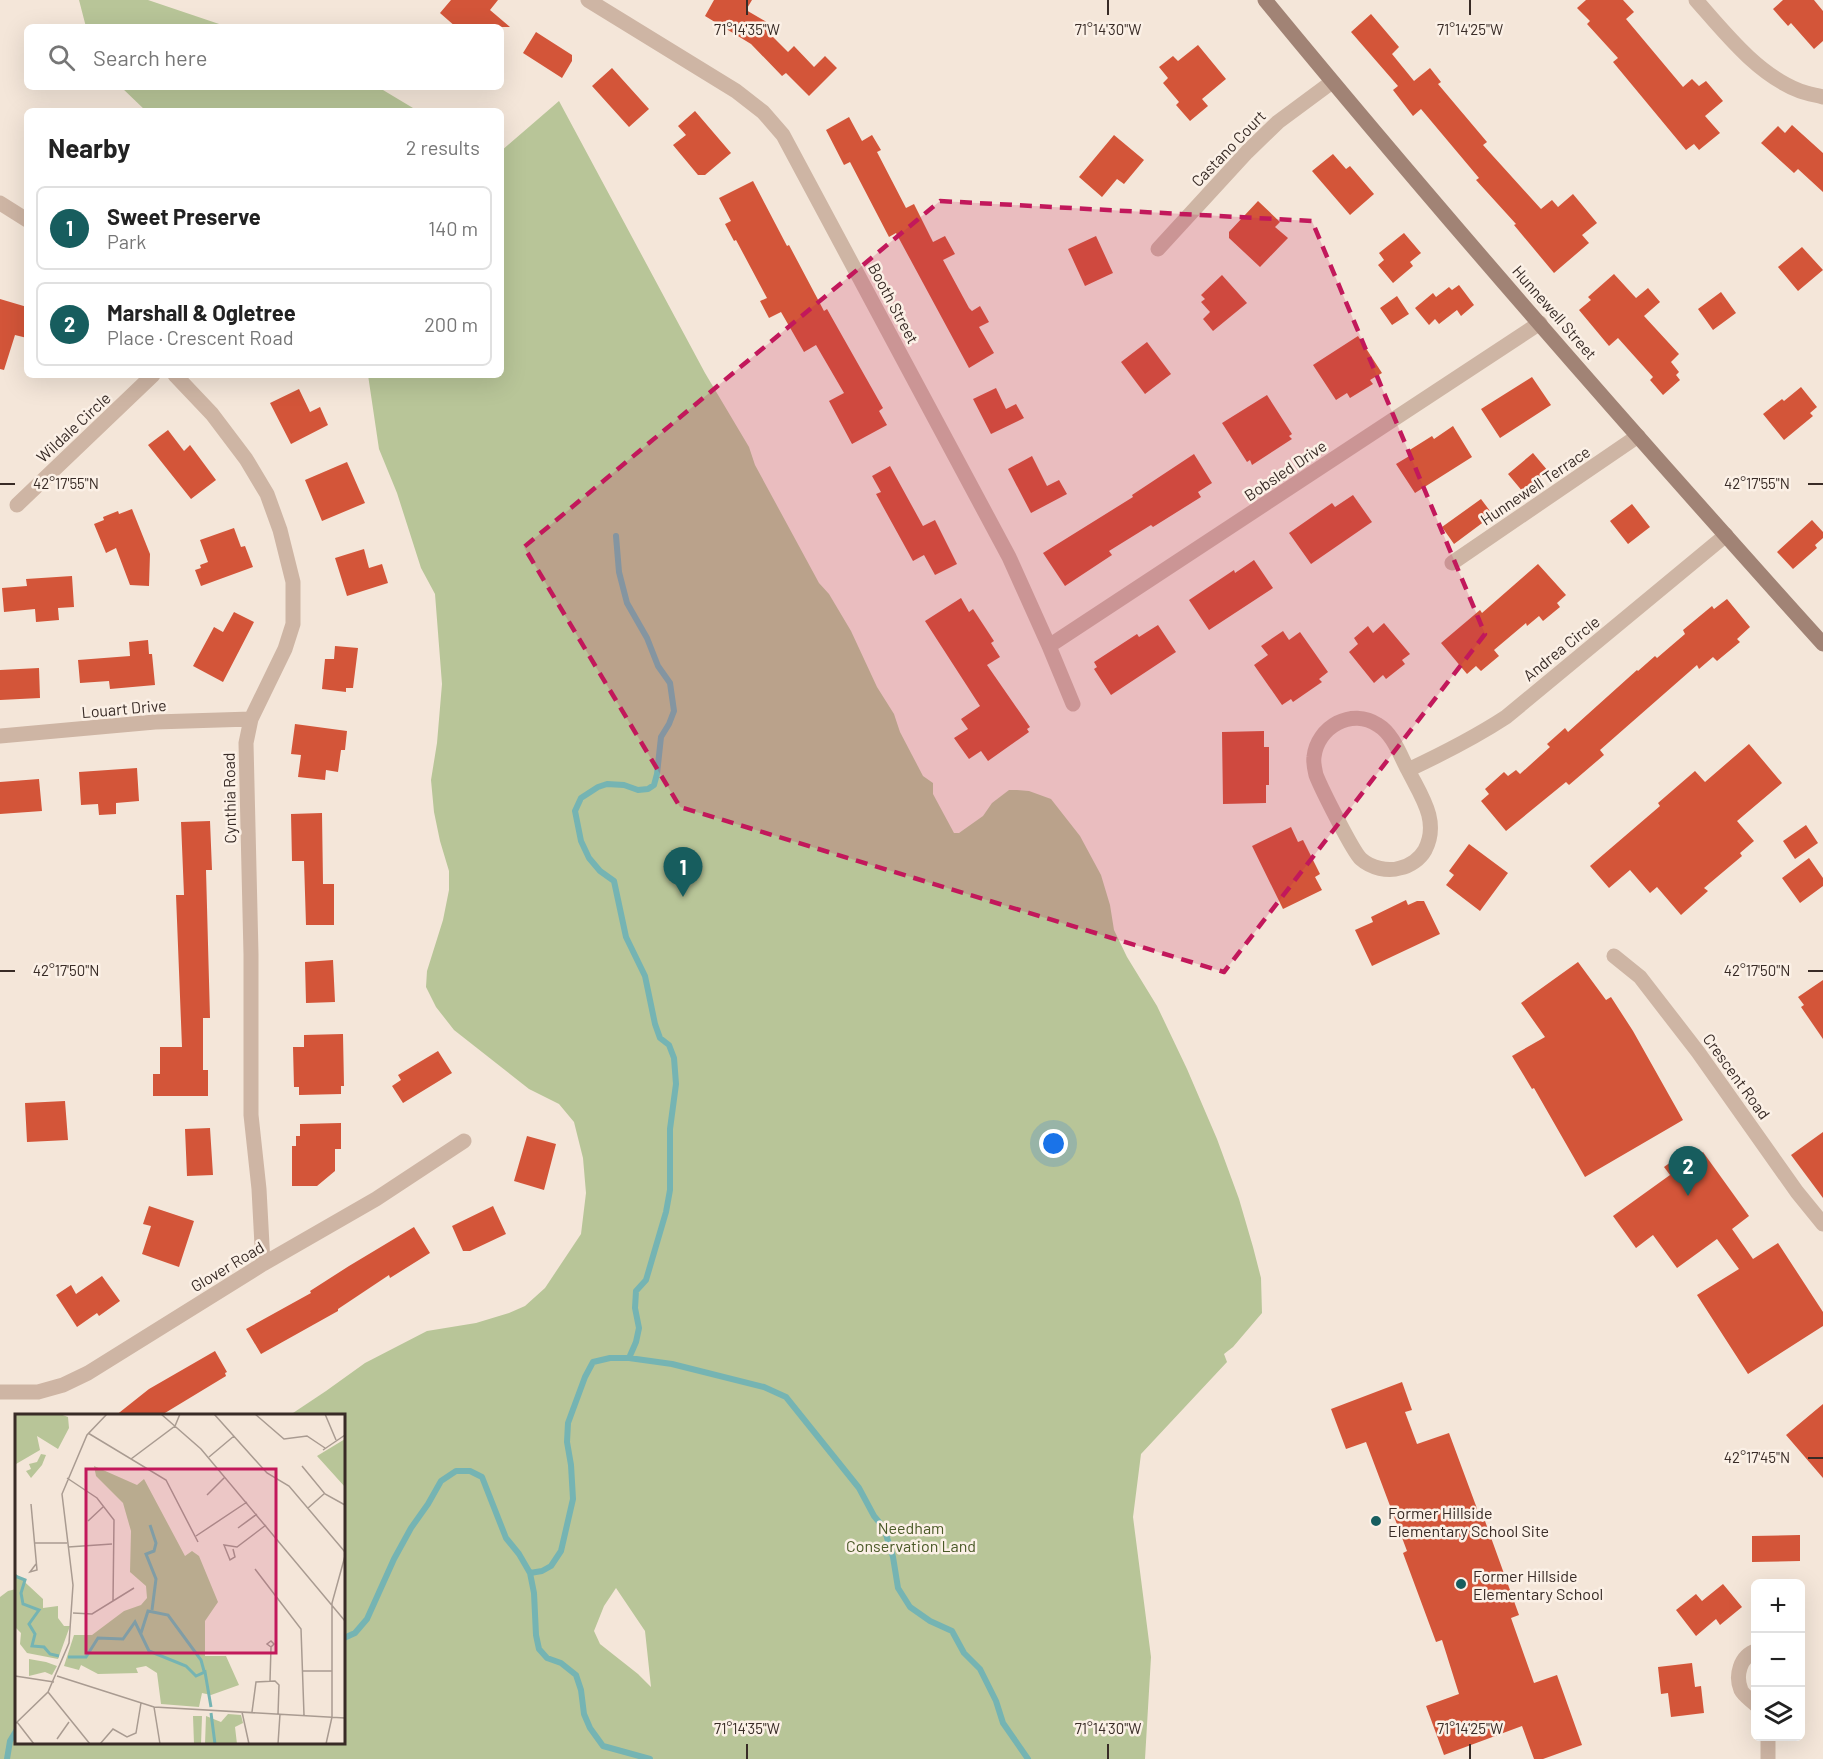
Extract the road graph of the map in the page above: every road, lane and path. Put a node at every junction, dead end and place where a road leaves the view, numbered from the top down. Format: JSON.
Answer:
{"nodes":[{"id":1,"x":588,"y":0,"type":"edge"},
{"id":2,"x":1265,"y":0,"type":"edge"},
{"id":3,"x":1696,"y":0,"type":"edge"},
{"id":4,"x":1332,"y":82,"type":"junction"},
{"id":5,"x":1823,"y":97,"type":"edge"},
{"id":6,"x":0,"y":203,"type":"edge"},
{"id":7,"x":24,"y":218,"type":"edge"},
{"id":8,"x":1158,"y":249,"type":"dead end"},
{"id":9,"x":1540,"y":323,"type":"junction"},
{"id":10,"x":150,"y":378,"type":"edge"},
{"id":11,"x":178,"y":378,"type":"edge"},
{"id":12,"x":1638,"y":436,"type":"junction"},
{"id":13,"x":16,"y":505,"type":"dead end"},
{"id":14,"x":1725,"y":536,"type":"junction"},
{"id":15,"x":1452,"y":563,"type":"dead end"},
{"id":16,"x":1823,"y":644,"type":"edge"},
{"id":17,"x":1049,"y":646,"type":"junction"},
{"id":18,"x":1073,"y":704,"type":"dead end"},
{"id":19,"x":251,"y":719,"type":"junction"},
{"id":20,"x":0,"y":736,"type":"edge"},
{"id":21,"x":1408,"y":770,"type":"junction"},
{"id":22,"x":1614,"y":956,"type":"dead end"},
{"id":23,"x":464,"y":1141,"type":"dead end"},
{"id":24,"x":1823,"y":1224,"type":"edge"},
{"id":25,"x":263,"y":1264,"type":"junction"},
{"id":26,"x":0,"y":1392,"type":"edge"},
{"id":27,"x":1751,"y":1653,"type":"edge"},
{"id":28,"x":1751,"y":1701,"type":"edge"},
{"id":29,"x":1768,"y":1741,"type":"edge"},
{"id":30,"x":1768,"y":1759,"type":"edge"}],
"edges":[{"from":1,"to":17,"type":"street","name":"Booth Street"},
{"from":2,"to":4,"type":"main road","name":"Hunnewell Street"},
{"from":3,"to":5,"type":"street"},
{"from":4,"to":8,"type":"street","name":"Castano Court"},
{"from":4,"to":9,"type":"main road","name":"Hunnewell Street"},
{"from":6,"to":7,"type":"street"},
{"from":9,"to":12,"type":"main road","name":"Hunnewell Street"},
{"from":9,"to":17,"type":"street","name":"Bobsled Drive"},
{"from":10,"to":13,"type":"street","name":"Wildale Circle"},
{"from":11,"to":19,"type":"street","name":"Cynthia Road"},
{"from":12,"to":14,"type":"main road","name":"Hunnewell Street"},
{"from":12,"to":15,"type":"street","name":"Hunnewell Terrace"},
{"from":14,"to":16,"type":"main road","name":"Hunnewell Street"},
{"from":14,"to":21,"type":"street","name":"Andrea Circle"},
{"from":17,"to":18,"type":"street","name":"Booth Street"},
{"from":19,"to":20,"type":"street","name":"Louart Drive"},
{"from":19,"to":25,"type":"street","name":"Cynthia Road"},
{"from":21,"to":21,"type":"street"},
{"from":22,"to":24,"type":"street","name":"Crescent Road"},
{"from":23,"to":25,"type":"street","name":"Glover Road"},
{"from":25,"to":26,"type":"street","name":"Glover Road"},
{"from":27,"to":28,"type":"street"},
{"from":29,"to":30,"type":"street"}]}
